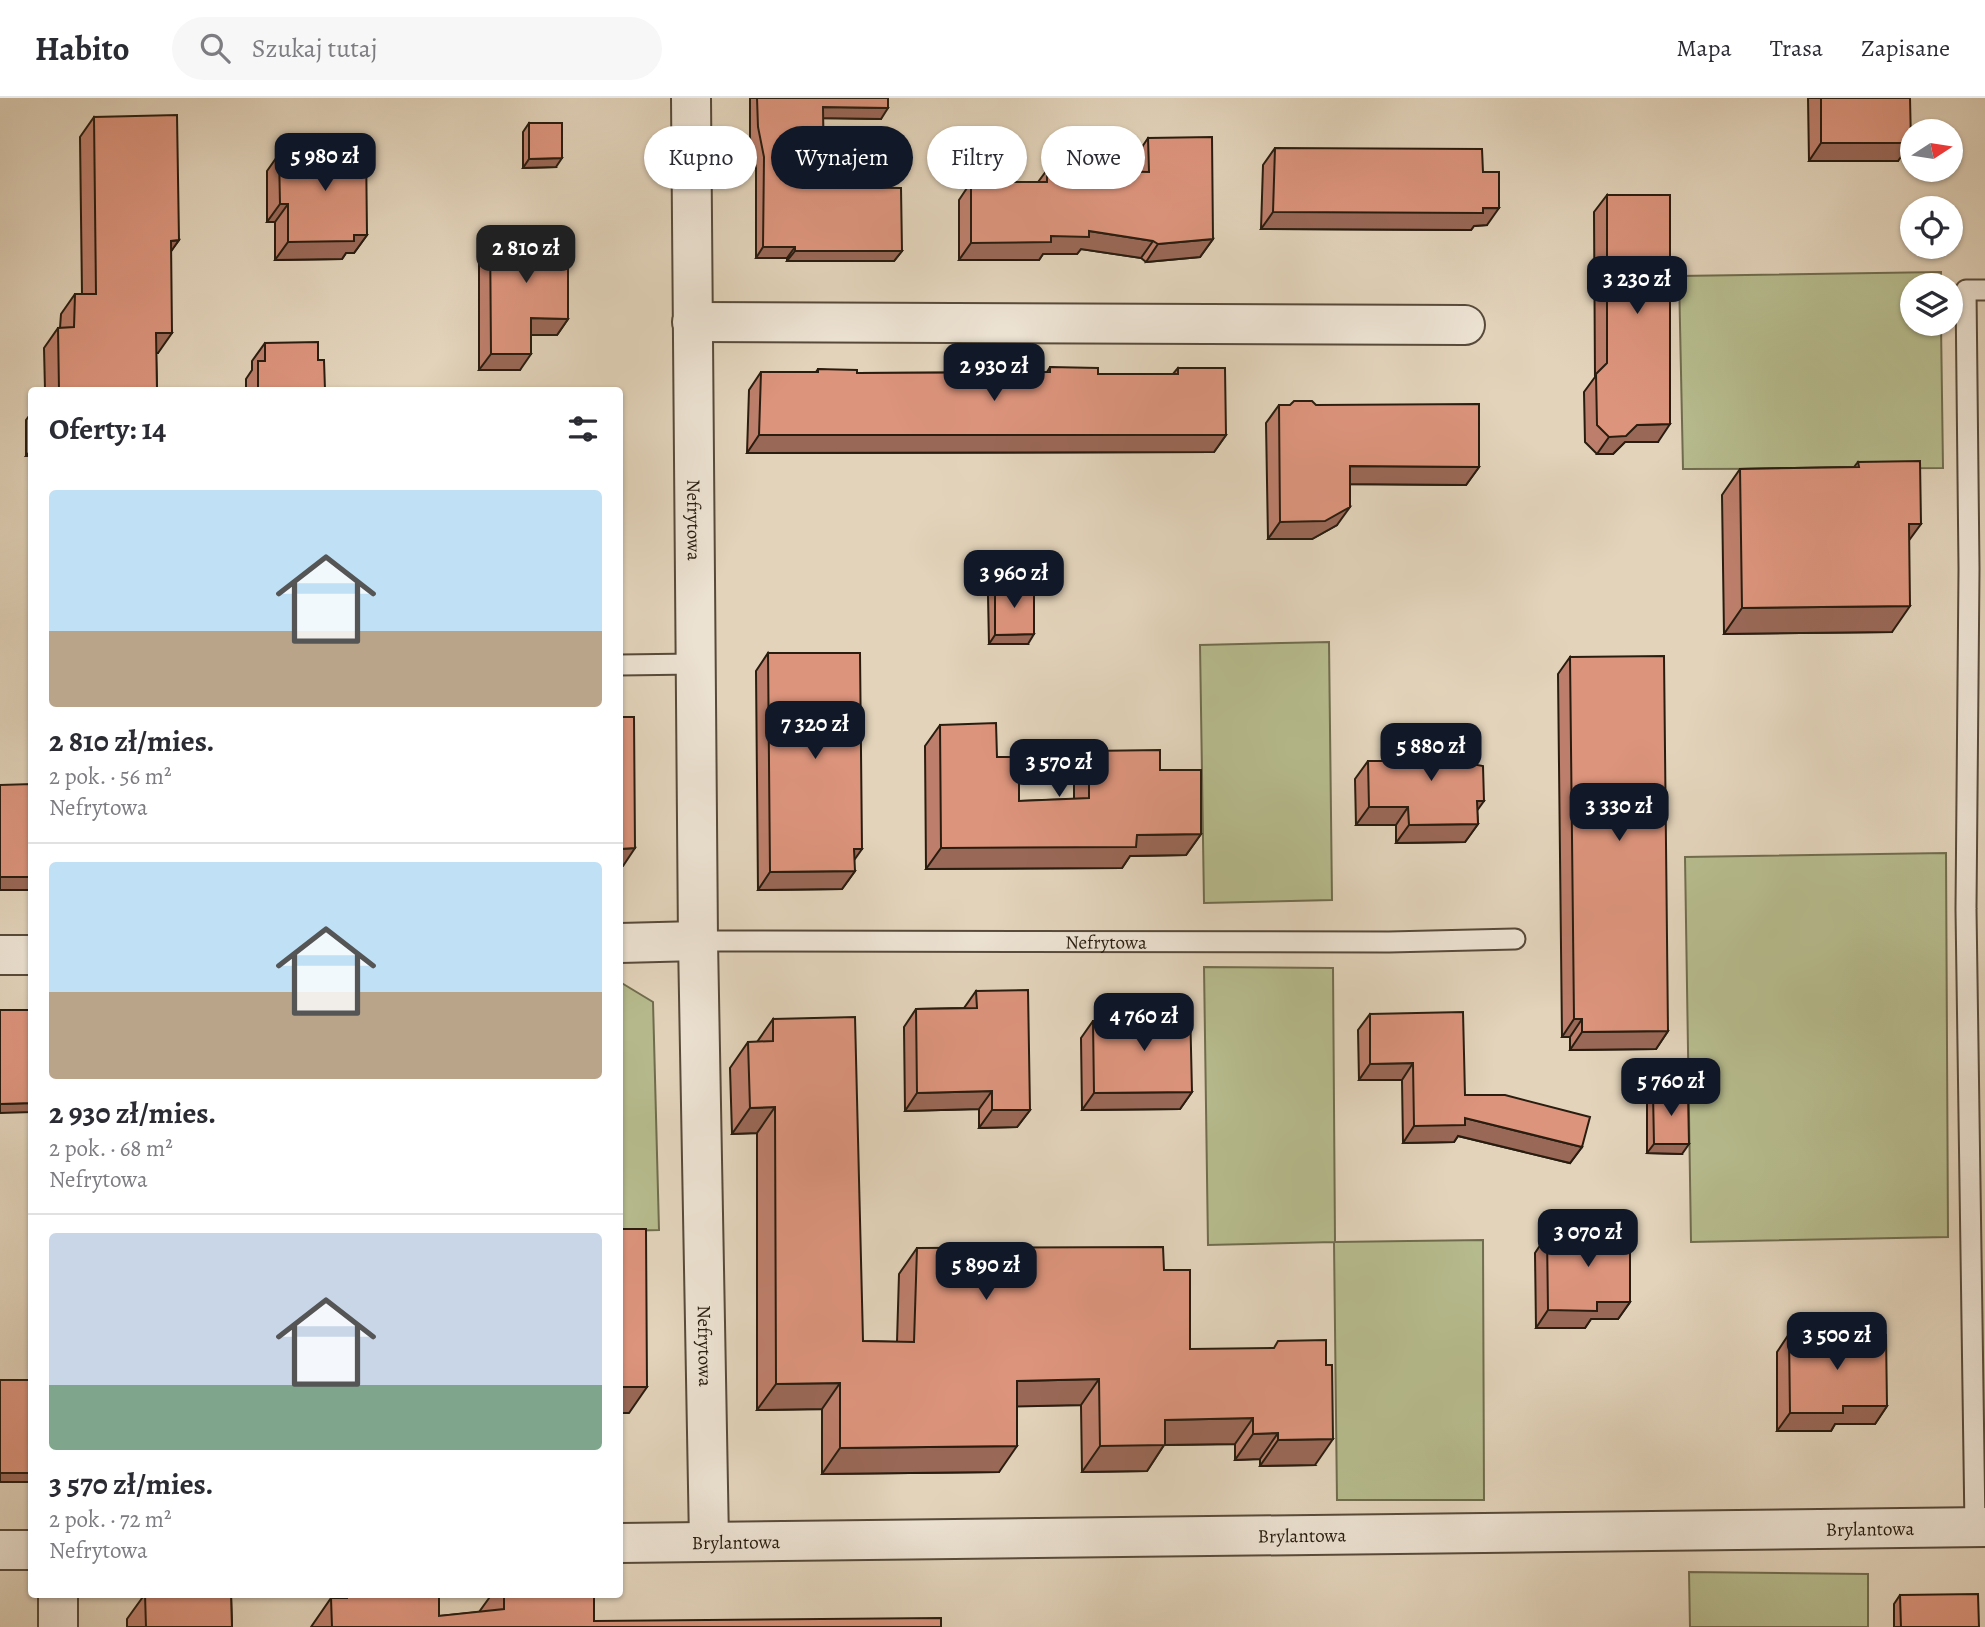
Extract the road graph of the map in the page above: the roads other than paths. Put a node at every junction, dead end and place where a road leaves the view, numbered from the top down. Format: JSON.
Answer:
{"nodes":[{"id":1,"x":691,"y":98,"type":"edge"},
{"id":2,"x":1985,"y":290,"type":"edge"},
{"id":3,"x":692,"y":322,"type":"junction"},
{"id":4,"x":1465,"y":325,"type":"dead end"},
{"id":5,"x":695,"y":664,"type":"junction"},
{"id":6,"x":623,"y":665,"type":"edge"},
{"id":7,"x":1515,"y":939,"type":"dead end"},
{"id":8,"x":698,"y":941,"type":"junction"},
{"id":9,"x":623,"y":943,"type":"edge"},
{"id":10,"x":0,"y":955,"type":"edge"},
{"id":11,"x":28,"y":955,"type":"edge"},
{"id":12,"x":1980,"y":1527,"type":"edge"},
{"id":13,"x":709,"y":1541,"type":"junction"},
{"id":14,"x":623,"y":1543,"type":"edge"},
{"id":15,"x":0,"y":1550,"type":"edge"},
{"id":16,"x":28,"y":1550,"type":"edge"},
{"id":17,"x":58,"y":1598,"type":"edge"},
{"id":18,"x":58,"y":1627,"type":"edge"}],
"edges":[{"from":1,"to":3,"type":"street","name":"Nefrytowa"},
{"from":2,"to":12,"type":"lane"},
{"from":3,"to":4,"type":"street"},
{"from":3,"to":5,"type":"street","name":"Nefrytowa"},
{"from":5,"to":6,"type":"lane"},
{"from":5,"to":8,"type":"street","name":"Nefrytowa"},
{"from":7,"to":8,"type":"lane","name":"Nefrytowa"},
{"from":8,"to":9,"type":"street"},
{"from":8,"to":13,"type":"street","name":"Nefrytowa"},
{"from":10,"to":11,"type":"street"},
{"from":12,"to":13,"type":"street","name":"Brylantowa"},
{"from":13,"to":14,"type":"street","name":"Brylantowa"},
{"from":15,"to":16,"type":"street"},
{"from":17,"to":18,"type":"street"}]}
